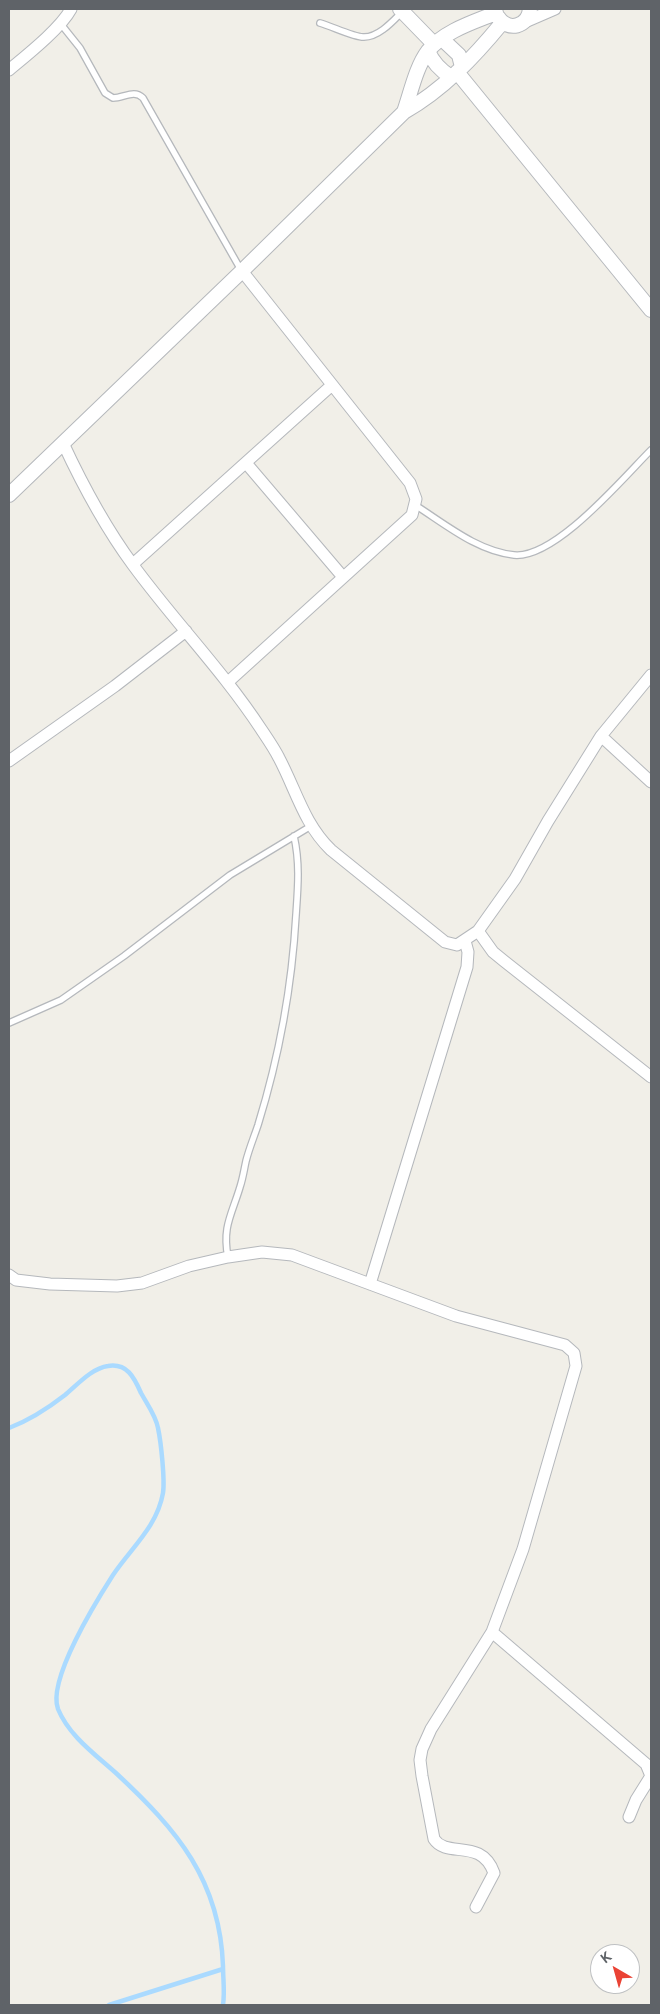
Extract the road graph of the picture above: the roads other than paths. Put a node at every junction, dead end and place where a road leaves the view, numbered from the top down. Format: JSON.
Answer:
{"nodes":[{"id":1,"x":555,"y":9,"type":"edge"},
{"id":2,"x":69,"y":10,"type":"edge"},
{"id":3,"x":401,"y":10,"type":"edge"},
{"id":4,"x":498,"y":15,"type":"edge"},
{"id":5,"x":527,"y":15,"type":"edge"},
{"id":6,"x":60,"y":23,"type":"junction"},
{"id":7,"x":320,"y":23,"type":"dead end"},
{"id":8,"x":435,"y":44,"type":"junction"},
{"id":9,"x":9,"y":70,"type":"edge"},
{"id":10,"x":457,"y":72,"type":"junction"},
{"id":11,"x":404,"y":112,"type":"junction"},
{"id":12,"x":242,"y":272,"type":"junction"},
{"id":13,"x":651,"y":310,"type":"edge"},
{"id":14,"x":332,"y":386,"type":"junction"},
{"id":15,"x":63,"y":444,"type":"junction"},
{"id":16,"x":651,"y":450,"type":"edge"},
{"id":17,"x":246,"y":463,"type":"junction"},
{"id":18,"x":9,"y":496,"type":"edge"},
{"id":19,"x":415,"y":504,"type":"junction"},
{"id":20,"x":132,"y":564,"type":"junction"},
{"id":21,"x":343,"y":577,"type":"junction"},
{"id":22,"x":186,"y":631,"type":"junction"},
{"id":23,"x":651,"y":675,"type":"edge"},
{"id":24,"x":228,"y":682,"type":"junction"},
{"id":25,"x":601,"y":736,"type":"junction"},
{"id":26,"x":9,"y":761,"type":"edge"},
{"id":27,"x":651,"y":782,"type":"edge"},
{"id":28,"x":311,"y":826,"type":"junction"},
{"id":29,"x":294,"y":836,"type":"junction"},
{"id":30,"x":478,"y":931,"type":"junction"},
{"id":31,"x":465,"y":941,"type":"junction"},
{"id":32,"x":9,"y":1024,"type":"edge"},
{"id":33,"x":651,"y":1077,"type":"edge"},
{"id":34,"x":228,"y":1257,"type":"junction"},
{"id":35,"x":9,"y":1275,"type":"edge"},
{"id":36,"x":370,"y":1284,"type":"junction"},
{"id":37,"x":492,"y":1632,"type":"junction"},
{"id":38,"x":629,"y":1817,"type":"dead end"},
{"id":39,"x":476,"y":1907,"type":"dead end"}],
"edges":[{"from":1,"to":5,"type":"street"},
{"from":2,"to":6,"type":"street"},
{"from":3,"to":7,"type":"lane"},
{"from":3,"to":8,"type":"street"},
{"from":4,"to":5,"type":"street"},
{"from":4,"to":8,"type":"street"},
{"from":4,"to":10,"type":"street"},
{"from":6,"to":9,"type":"street"},
{"from":6,"to":12,"type":"lane"},
{"from":8,"to":10,"type":"street"},
{"from":8,"to":10,"type":"street"},
{"from":8,"to":11,"type":"street"},
{"from":10,"to":11,"type":"street"},
{"from":10,"to":13,"type":"street"},
{"from":11,"to":12,"type":"street"},
{"from":12,"to":14,"type":"street"},
{"from":12,"to":15,"type":"street"},
{"from":14,"to":17,"type":"street"},
{"from":14,"to":19,"type":"street"},
{"from":15,"to":18,"type":"street"},
{"from":15,"to":20,"type":"street"},
{"from":16,"to":19,"type":"lane"},
{"from":17,"to":20,"type":"street"},
{"from":17,"to":21,"type":"street"},
{"from":19,"to":21,"type":"street"},
{"from":20,"to":22,"type":"street"},
{"from":21,"to":24,"type":"street"},
{"from":22,"to":24,"type":"street"},
{"from":22,"to":26,"type":"street"},
{"from":23,"to":25,"type":"street"},
{"from":24,"to":28,"type":"street"},
{"from":25,"to":27,"type":"street"},
{"from":25,"to":30,"type":"street"},
{"from":28,"to":29,"type":"lane"},
{"from":28,"to":31,"type":"street"},
{"from":29,"to":32,"type":"lane"},
{"from":29,"to":34,"type":"lane"},
{"from":30,"to":31,"type":"street"},
{"from":30,"to":33,"type":"street"},
{"from":31,"to":36,"type":"street"},
{"from":34,"to":35,"type":"street"},
{"from":34,"to":36,"type":"street"},
{"from":36,"to":37,"type":"street"},
{"from":37,"to":38,"type":"street"},
{"from":37,"to":39,"type":"street"}]}
